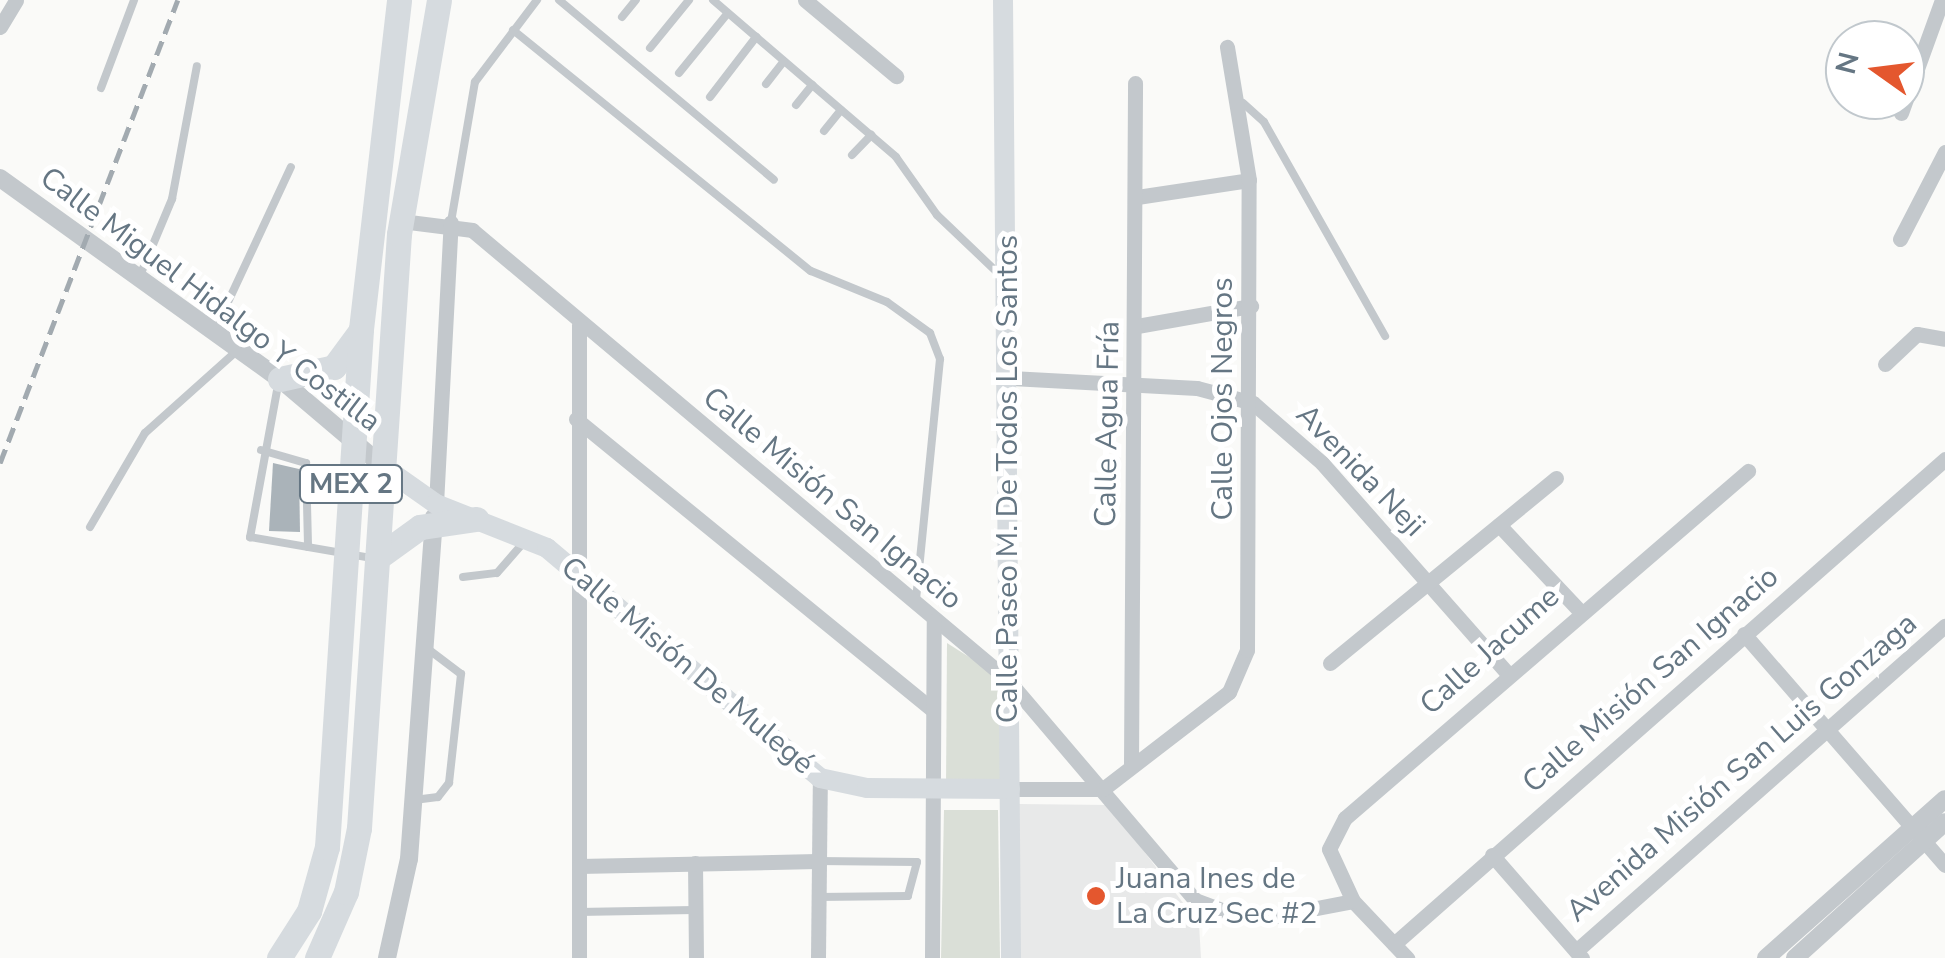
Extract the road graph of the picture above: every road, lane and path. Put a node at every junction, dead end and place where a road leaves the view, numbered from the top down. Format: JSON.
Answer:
{"nodes":[{"id":1,"x":16,"y":0,"type":"edge"},
{"id":2,"x":134,"y":0,"type":"edge"},
{"id":3,"x":399,"y":0,"type":"edge"},
{"id":4,"x":438,"y":0,"type":"edge"},
{"id":5,"x":537,"y":0,"type":"edge"},
{"id":6,"x":559,"y":0,"type":"edge"},
{"id":7,"x":636,"y":0,"type":"edge"},
{"id":8,"x":689,"y":0,"type":"edge"},
{"id":9,"x":712,"y":0,"type":"edge"},
{"id":10,"x":805,"y":0,"type":"edge"},
{"id":11,"x":1003,"y":0,"type":"edge"},
{"id":12,"x":1942,"y":0,"type":"edge"},
{"id":13,"x":728,"y":13,"type":"junction"},
{"id":14,"x":622,"y":17,"type":"dead end"},
{"id":15,"x":0,"y":27,"type":"edge"},
{"id":16,"x":513,"y":30,"type":"junction"},
{"id":17,"x":756,"y":37,"type":"junction"},
{"id":18,"x":1227,"y":47,"type":"dead end"},
{"id":19,"x":1925,"y":47,"type":"edge"},
{"id":20,"x":650,"y":48,"type":"dead end"},
{"id":21,"x":784,"y":61,"type":"junction"},
{"id":22,"x":197,"y":66,"type":"dead end"},
{"id":23,"x":680,"y":73,"type":"dead end"},
{"id":24,"x":896,"y":76,"type":"dead end"},
{"id":25,"x":1135,"y":83,"type":"dead end"},
{"id":26,"x":766,"y":84,"type":"dead end"},
{"id":27,"x":812,"y":85,"type":"junction"},
{"id":28,"x":101,"y":88,"type":"dead end"},
{"id":29,"x":710,"y":97,"type":"dead end"},
{"id":30,"x":1243,"y":103,"type":"junction"},
{"id":31,"x":796,"y":105,"type":"dead end"},
{"id":32,"x":841,"y":110,"type":"junction"},
{"id":33,"x":824,"y":132,"type":"dead end"},
{"id":34,"x":871,"y":135,"type":"junction"},
{"id":35,"x":1945,"y":152,"type":"edge"},
{"id":36,"x":852,"y":155,"type":"dead end"},
{"id":37,"x":292,"y":166,"type":"dead end"},
{"id":38,"x":0,"y":178,"type":"edge"},
{"id":39,"x":774,"y":180,"type":"dead end"},
{"id":40,"x":1248,"y":180,"type":"junction"},
{"id":41,"x":1137,"y":197,"type":"junction"},
{"id":42,"x":401,"y":221,"type":"junction"},
{"id":43,"x":451,"y":222,"type":"junction"},
{"id":44,"x":1900,"y":239,"type":"dead end"},
{"id":45,"x":139,"y":278,"type":"junction"},
{"id":46,"x":1009,"y":284,"type":"junction"},
{"id":47,"x":1252,"y":306,"type":"junction"},
{"id":48,"x":578,"y":325,"type":"junction"},
{"id":49,"x":1137,"y":326,"type":"junction"},
{"id":50,"x":361,"y":328,"type":"junction"},
{"id":51,"x":214,"y":332,"type":"junction"},
{"id":52,"x":1385,"y":336,"type":"dead end"},
{"id":53,"x":1945,"y":340,"type":"edge"},
{"id":54,"x":239,"y":350,"type":"junction"},
{"id":55,"x":1884,"y":364,"type":"dead end"},
{"id":56,"x":1011,"y":378,"type":"junction"},
{"id":57,"x":280,"y":379,"type":"junction"},
{"id":58,"x":1136,"y":383,"type":"junction"},
{"id":59,"x":1253,"y":403,"type":"junction"},
{"id":60,"x":576,"y":419,"type":"junction"},
{"id":61,"x":354,"y":439,"type":"junction"},
{"id":62,"x":262,"y":450,"type":"junction"},
{"id":63,"x":1945,"y":459,"type":"edge"},
{"id":64,"x":384,"y":468,"type":"junction"},
{"id":65,"x":1748,"y":472,"type":"dead end"},
{"id":66,"x":1556,"y":478,"type":"dead end"},
{"id":67,"x":435,"y":514,"type":"junction"},
{"id":68,"x":476,"y":519,"type":"joint"},
{"id":69,"x":1498,"y":525,"type":"junction"},
{"id":70,"x":90,"y":527,"type":"dead end"},
{"id":71,"x":528,"y":536,"type":"junction"},
{"id":72,"x":308,"y":547,"type":"junction"},
{"id":73,"x":348,"y":554,"type":"junction"},
{"id":74,"x":376,"y":558,"type":"junction"},
{"id":75,"x":578,"y":573,"type":"junction"},
{"id":76,"x":462,"y":577,"type":"dead end"},
{"id":77,"x":1428,"y":582,"type":"junction"},
{"id":78,"x":914,"y":604,"type":"junction"},
{"id":79,"x":1578,"y":608,"type":"junction"},
{"id":80,"x":934,"y":621,"type":"junction"},
{"id":81,"x":1945,"y":626,"type":"edge"},
{"id":82,"x":1744,"y":634,"type":"junction"},
{"id":83,"x":425,"y":647,"type":"junction"},
{"id":84,"x":1330,"y":663,"type":"dead end"},
{"id":85,"x":1507,"y":673,"type":"junction"},
{"id":86,"x":1007,"y":679,"type":"junction"},
{"id":87,"x":932,"y":708,"type":"junction"},
{"id":88,"x":1829,"y":732,"type":"junction"},
{"id":89,"x":1131,"y":766,"type":"junction"},
{"id":90,"x":820,"y":778,"type":"junction"},
{"id":91,"x":931,"y":788,"type":"junction"},
{"id":92,"x":1010,"y":788,"type":"junction"},
{"id":93,"x":1103,"y":789,"type":"junction"},
{"id":94,"x":1945,"y":799,"type":"edge"},
{"id":95,"x":414,"y":800,"type":"junction"},
{"id":96,"x":1945,"y":822,"type":"edge"},
{"id":97,"x":1919,"y":833,"type":"junction"},
{"id":98,"x":1492,"y":854,"type":"junction"},
{"id":99,"x":817,"y":861,"type":"junction"},
{"id":100,"x":695,"y":863,"type":"junction"},
{"id":101,"x":1945,"y":865,"type":"edge"},
{"id":102,"x":578,"y":866,"type":"junction"},
{"id":103,"x":818,"y":897,"type":"junction"},
{"id":104,"x":1353,"y":901,"type":"junction"},
{"id":105,"x":696,"y":910,"type":"junction"},
{"id":106,"x":578,"y":912,"type":"junction"},
{"id":107,"x":1394,"y":944,"type":"junction"},
{"id":108,"x":1579,"y":955,"type":"edge"},
{"id":109,"x":280,"y":958,"type":"edge"},
{"id":110,"x":317,"y":958,"type":"edge"},
{"id":111,"x":387,"y":958,"type":"edge"},
{"id":112,"x":579,"y":958,"type":"edge"},
{"id":113,"x":696,"y":958,"type":"edge"},
{"id":114,"x":818,"y":958,"type":"edge"},
{"id":115,"x":932,"y":958,"type":"edge"},
{"id":116,"x":1011,"y":958,"type":"edge"},
{"id":117,"x":1407,"y":958,"type":"edge"},
{"id":118,"x":1766,"y":958,"type":"edge"},
{"id":119,"x":1794,"y":958,"type":"edge"}],
"edges":[{"from":1,"to":15,"type":"street"},
{"from":2,"to":28,"type":"lane"},
{"from":3,"to":50,"type":"highway","number":"MEX 2"},
{"from":4,"to":42,"type":"highway","number":"MEX 2"},
{"from":5,"to":16,"type":"lane"},
{"from":6,"to":39,"type":"lane"},
{"from":7,"to":14,"type":"lane"},
{"from":8,"to":20,"type":"lane"},
{"from":9,"to":13,"type":"lane"},
{"from":10,"to":24,"type":"street"},
{"from":11,"to":46,"type":"main road","name":"Calle Paseo M. De Todos Los Santos"},
{"from":12,"to":19,"type":"street"},
{"from":13,"to":17,"type":"lane"},
{"from":13,"to":23,"type":"lane"},
{"from":16,"to":43,"type":"lane"},
{"from":16,"to":78,"type":"lane"},
{"from":17,"to":21,"type":"lane"},
{"from":17,"to":29,"type":"lane"},
{"from":18,"to":30,"type":"street","name":"Calle Ojos Negros"},
{"from":21,"to":26,"type":"lane"},
{"from":21,"to":27,"type":"lane"},
{"from":22,"to":45,"type":"lane"},
{"from":25,"to":41,"type":"street","name":"Calle Agua Fría"},
{"from":27,"to":31,"type":"lane"},
{"from":27,"to":32,"type":"lane"},
{"from":30,"to":40,"type":"street","name":"Calle Ojos Negros"},
{"from":30,"to":52,"type":"lane"},
{"from":32,"to":33,"type":"lane"},
{"from":32,"to":34,"type":"lane"},
{"from":34,"to":36,"type":"lane"},
{"from":34,"to":46,"type":"lane"},
{"from":35,"to":44,"type":"street"},
{"from":37,"to":51,"type":"lane"},
{"from":38,"to":45,"type":"street","name":"Calle Miguel Hidalgo Y Costilla"},
{"from":40,"to":41,"type":"street"},
{"from":40,"to":47,"type":"street","name":"Calle Ojos Negros"},
{"from":41,"to":49,"type":"street","name":"Calle Agua Fría"},
{"from":42,"to":43,"type":"street"},
{"from":42,"to":64,"type":"highway","number":"MEX 2"},
{"from":43,"to":48,"type":"street","name":"Calle Misión San Ignacio"},
{"from":43,"to":67,"type":"street"},
{"from":45,"to":51,"type":"street","name":"Calle Miguel Hidalgo Y Costilla"},
{"from":46,"to":56,"type":"main road","name":"Calle Paseo M. De Todos Los Santos"},
{"from":47,"to":49,"type":"street"},
{"from":47,"to":59,"type":"street","name":"Calle Ojos Negros"},
{"from":48,"to":60,"type":"street"},
{"from":48,"to":78,"type":"street","name":"Calle Misión San Ignacio"},
{"from":49,"to":58,"type":"street","name":"Calle Agua Fría"},
{"from":50,"to":57,"type":"highway"},
{"from":50,"to":61,"type":"highway","number":"MEX 2"},
{"from":51,"to":54,"type":"street","name":"Calle Miguel Hidalgo Y Costilla"},
{"from":53,"to":55,"type":"street"},
{"from":54,"to":57,"type":"street","name":"Calle Miguel Hidalgo Y Costilla"},
{"from":54,"to":70,"type":"lane"},
{"from":56,"to":58,"type":"street","name":"Avenida Neji"},
{"from":56,"to":86,"type":"main road","name":"Calle Paseo M. De Todos Los Santos"},
{"from":57,"to":61,"type":"street","name":"Calle Miguel Hidalgo Y Costilla"},
{"from":57,"to":62,"type":"lane"},
{"from":58,"to":59,"type":"street","name":"Avenida Neji"},
{"from":58,"to":89,"type":"street","name":"Calle Agua Fría"},
{"from":59,"to":77,"type":"street","name":"Avenida Neji"},
{"from":59,"to":89,"type":"street","name":"Calle Ojos Negros"},
{"from":60,"to":75,"type":"street"},
{"from":60,"to":87,"type":"street"},
{"from":61,"to":64,"type":"street","name":"Calle Miguel Hidalgo Y Costilla"},
{"from":61,"to":73,"type":"highway","number":"MEX 2"},
{"from":62,"to":72,"type":"lane"},
{"from":62,"to":72,"type":"lane"},
{"from":63,"to":82,"type":"street","name":"Calle Misión San Ignacio"},
{"from":64,"to":67,"type":"main road"},
{"from":64,"to":74,"type":"highway","number":"MEX 2"},
{"from":65,"to":79,"type":"street","name":"Calle Jacume"},
{"from":66,"to":69,"type":"street"},
{"from":67,"to":68,"type":"highway"},
{"from":67,"to":74,"type":"highway"},
{"from":67,"to":83,"type":"street"},
{"from":68,"to":71,"type":"main road","name":"Calle Misión De Mulegé"},
{"from":69,"to":77,"type":"street"},
{"from":69,"to":79,"type":"street"},
{"from":71,"to":75,"type":"main road","name":"Calle Misión De Mulegé"},
{"from":71,"to":76,"type":"lane"},
{"from":72,"to":73,"type":"lane"},
{"from":73,"to":74,"type":"lane"},
{"from":73,"to":109,"type":"highway","number":"MEX 2"},
{"from":74,"to":110,"type":"highway","number":"MEX 2"},
{"from":75,"to":90,"type":"main road","name":"Calle Misión De Mulegé"},
{"from":75,"to":102,"type":"street"},
{"from":77,"to":84,"type":"street"},
{"from":77,"to":85,"type":"street","name":"Avenida Neji"},
{"from":78,"to":80,"type":"street","name":"Calle Misión San Ignacio"},
{"from":79,"to":85,"type":"street","name":"Calle Jacume"},
{"from":80,"to":86,"type":"street","name":"Calle Misión San Ignacio"},
{"from":80,"to":87,"type":"street"},
{"from":81,"to":88,"type":"street","name":"Avenida Misión San Luis Gonzaga"},
{"from":82,"to":88,"type":"street"},
{"from":82,"to":98,"type":"street","name":"Calle Misión San Ignacio"},
{"from":83,"to":95,"type":"street"},
{"from":83,"to":95,"type":"lane"},
{"from":85,"to":104,"type":"street","name":"Calle Jacume"},
{"from":86,"to":92,"type":"main road","name":"Calle Paseo M. De Todos Los Santos"},
{"from":86,"to":93,"type":"street","name":"Calle Misión San Ignacio"},
{"from":87,"to":91,"type":"street"},
{"from":88,"to":97,"type":"street"},
{"from":88,"to":108,"type":"street","name":"Avenida Misión San Luis Gonzaga"},
{"from":89,"to":93,"type":"street"},
{"from":90,"to":91,"type":"main road","name":"Calle Misión De Mulegé"},
{"from":90,"to":99,"type":"street"},
{"from":91,"to":92,"type":"main road","name":"Calle Misión De Mulegé"},
{"from":91,"to":115,"type":"street"},
{"from":92,"to":93,"type":"street"},
{"from":92,"to":116,"type":"main road","name":"Calle Paseo M. De Todos Los Santos"},
{"from":93,"to":104,"type":"street","name":"Calle Misión San Ignacio"},
{"from":94,"to":97,"type":"street"},
{"from":95,"to":111,"type":"street"},
{"from":96,"to":97,"type":"street"},
{"from":97,"to":101,"type":"street"},
{"from":97,"to":118,"type":"street"},
{"from":97,"to":119,"type":"street"},
{"from":98,"to":107,"type":"street","name":"Calle Misión San Ignacio"},
{"from":98,"to":108,"type":"street"},
{"from":99,"to":100,"type":"street"},
{"from":99,"to":103,"type":"street"},
{"from":99,"to":103,"type":"lane"},
{"from":100,"to":102,"type":"street"},
{"from":100,"to":105,"type":"street"},
{"from":102,"to":106,"type":"street"},
{"from":103,"to":114,"type":"street"},
{"from":104,"to":107,"type":"street"},
{"from":105,"to":106,"type":"lane"},
{"from":105,"to":113,"type":"street"},
{"from":106,"to":112,"type":"street"},
{"from":107,"to":117,"type":"street"}]}
